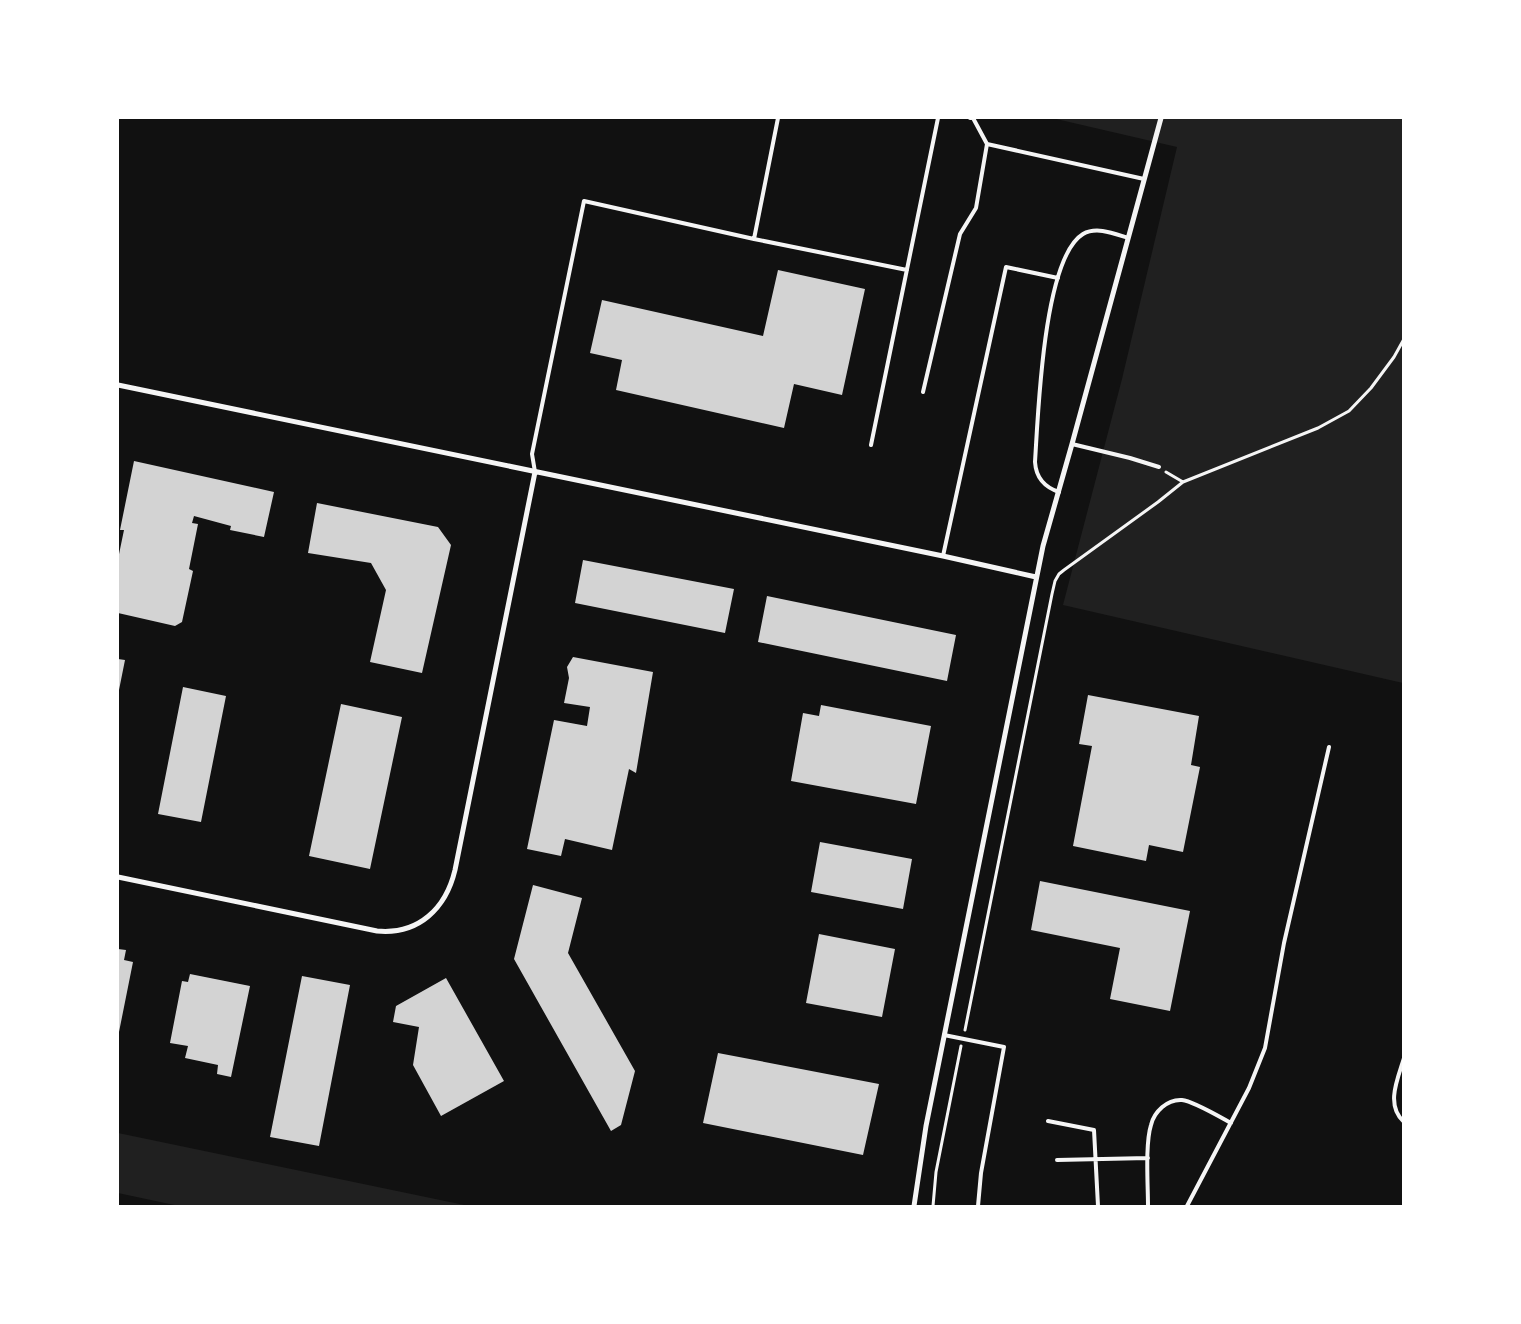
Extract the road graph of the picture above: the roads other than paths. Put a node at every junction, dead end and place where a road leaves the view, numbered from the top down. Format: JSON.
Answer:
{"nodes":[{"id":1,"x":778,"y":118,"type":"edge"},
{"id":2,"x":938,"y":118,"type":"edge"},
{"id":3,"x":970,"y":118,"type":"edge"},
{"id":4,"x":1161,"y":118,"type":"edge"},
{"id":5,"x":987,"y":144,"type":"junction"},
{"id":6,"x":1144,"y":179,"type":"junction"},
{"id":7,"x":1128,"y":238,"type":"junction"},
{"id":8,"x":754,"y":239,"type":"junction"},
{"id":9,"x":907,"y":270,"type":"junction"},
{"id":10,"x":1058,"y":278,"type":"junction"},
{"id":11,"x":118,"y":385,"type":"edge"},
{"id":12,"x":923,"y":392,"type":"dead end"},
{"id":13,"x":1072,"y":444,"type":"junction"},
{"id":14,"x":871,"y":445,"type":"dead end"},
{"id":15,"x":1159,"y":468,"type":"road end"},
{"id":16,"x":535,"y":472,"type":"junction"},
{"id":17,"x":1059,"y":492,"type":"junction"},
{"id":18,"x":943,"y":556,"type":"junction"},
{"id":19,"x":1036,"y":577,"type":"junction"},
{"id":20,"x":1328,"y":747,"type":"dead end"},
{"id":21,"x":118,"y":878,"type":"edge"},
{"id":22,"x":944,"y":1034,"type":"junction"},
{"id":23,"x":1404,"y":1058,"type":"edge"},
{"id":24,"x":1048,"y":1121,"type":"dead end"},
{"id":25,"x":1404,"y":1122,"type":"edge"},
{"id":26,"x":1231,"y":1123,"type":"junction"},
{"id":27,"x":1148,"y":1158,"type":"junction"},
{"id":28,"x":1096,"y":1159,"type":"junction"},
{"id":29,"x":1057,"y":1160,"type":"dead end"},
{"id":30,"x":914,"y":1206,"type":"edge"},
{"id":31,"x":978,"y":1206,"type":"edge"},
{"id":32,"x":1098,"y":1206,"type":"edge"},
{"id":33,"x":1148,"y":1206,"type":"edge"},
{"id":34,"x":1182,"y":1206,"type":"edge"},
{"id":35,"x":1187,"y":1206,"type":"edge"}],
"edges":[{"from":1,"to":8,"type":"lane"},
{"from":2,"to":9,"type":"lane"},
{"from":3,"to":5,"type":"lane"},
{"from":4,"to":6,"type":"street"},
{"from":5,"to":6,"type":"lane"},
{"from":5,"to":12,"type":"lane"},
{"from":6,"to":7,"type":"street"},
{"from":7,"to":10,"type":"lane"},
{"from":7,"to":13,"type":"street"},
{"from":8,"to":9,"type":"lane"},
{"from":8,"to":16,"type":"lane"},
{"from":9,"to":14,"type":"lane"},
{"from":10,"to":17,"type":"lane"},
{"from":10,"to":18,"type":"lane"},
{"from":11,"to":16,"type":"street"},
{"from":13,"to":15,"type":"lane"},
{"from":13,"to":17,"type":"street"},
{"from":16,"to":18,"type":"street"},
{"from":16,"to":21,"type":"street"},
{"from":17,"to":19,"type":"street"},
{"from":18,"to":19,"type":"street"},
{"from":19,"to":22,"type":"street"},
{"from":20,"to":26,"type":"lane"},
{"from":22,"to":30,"type":"street"},
{"from":22,"to":31,"type":"lane"},
{"from":23,"to":25,"type":"lane"},
{"from":24,"to":28,"type":"lane"},
{"from":26,"to":27,"type":"lane"},
{"from":26,"to":35,"type":"lane"},
{"from":27,"to":28,"type":"lane"},
{"from":27,"to":33,"type":"lane"},
{"from":28,"to":29,"type":"lane"},
{"from":28,"to":32,"type":"lane"},
{"from":34,"to":35,"type":"lane"}]}
